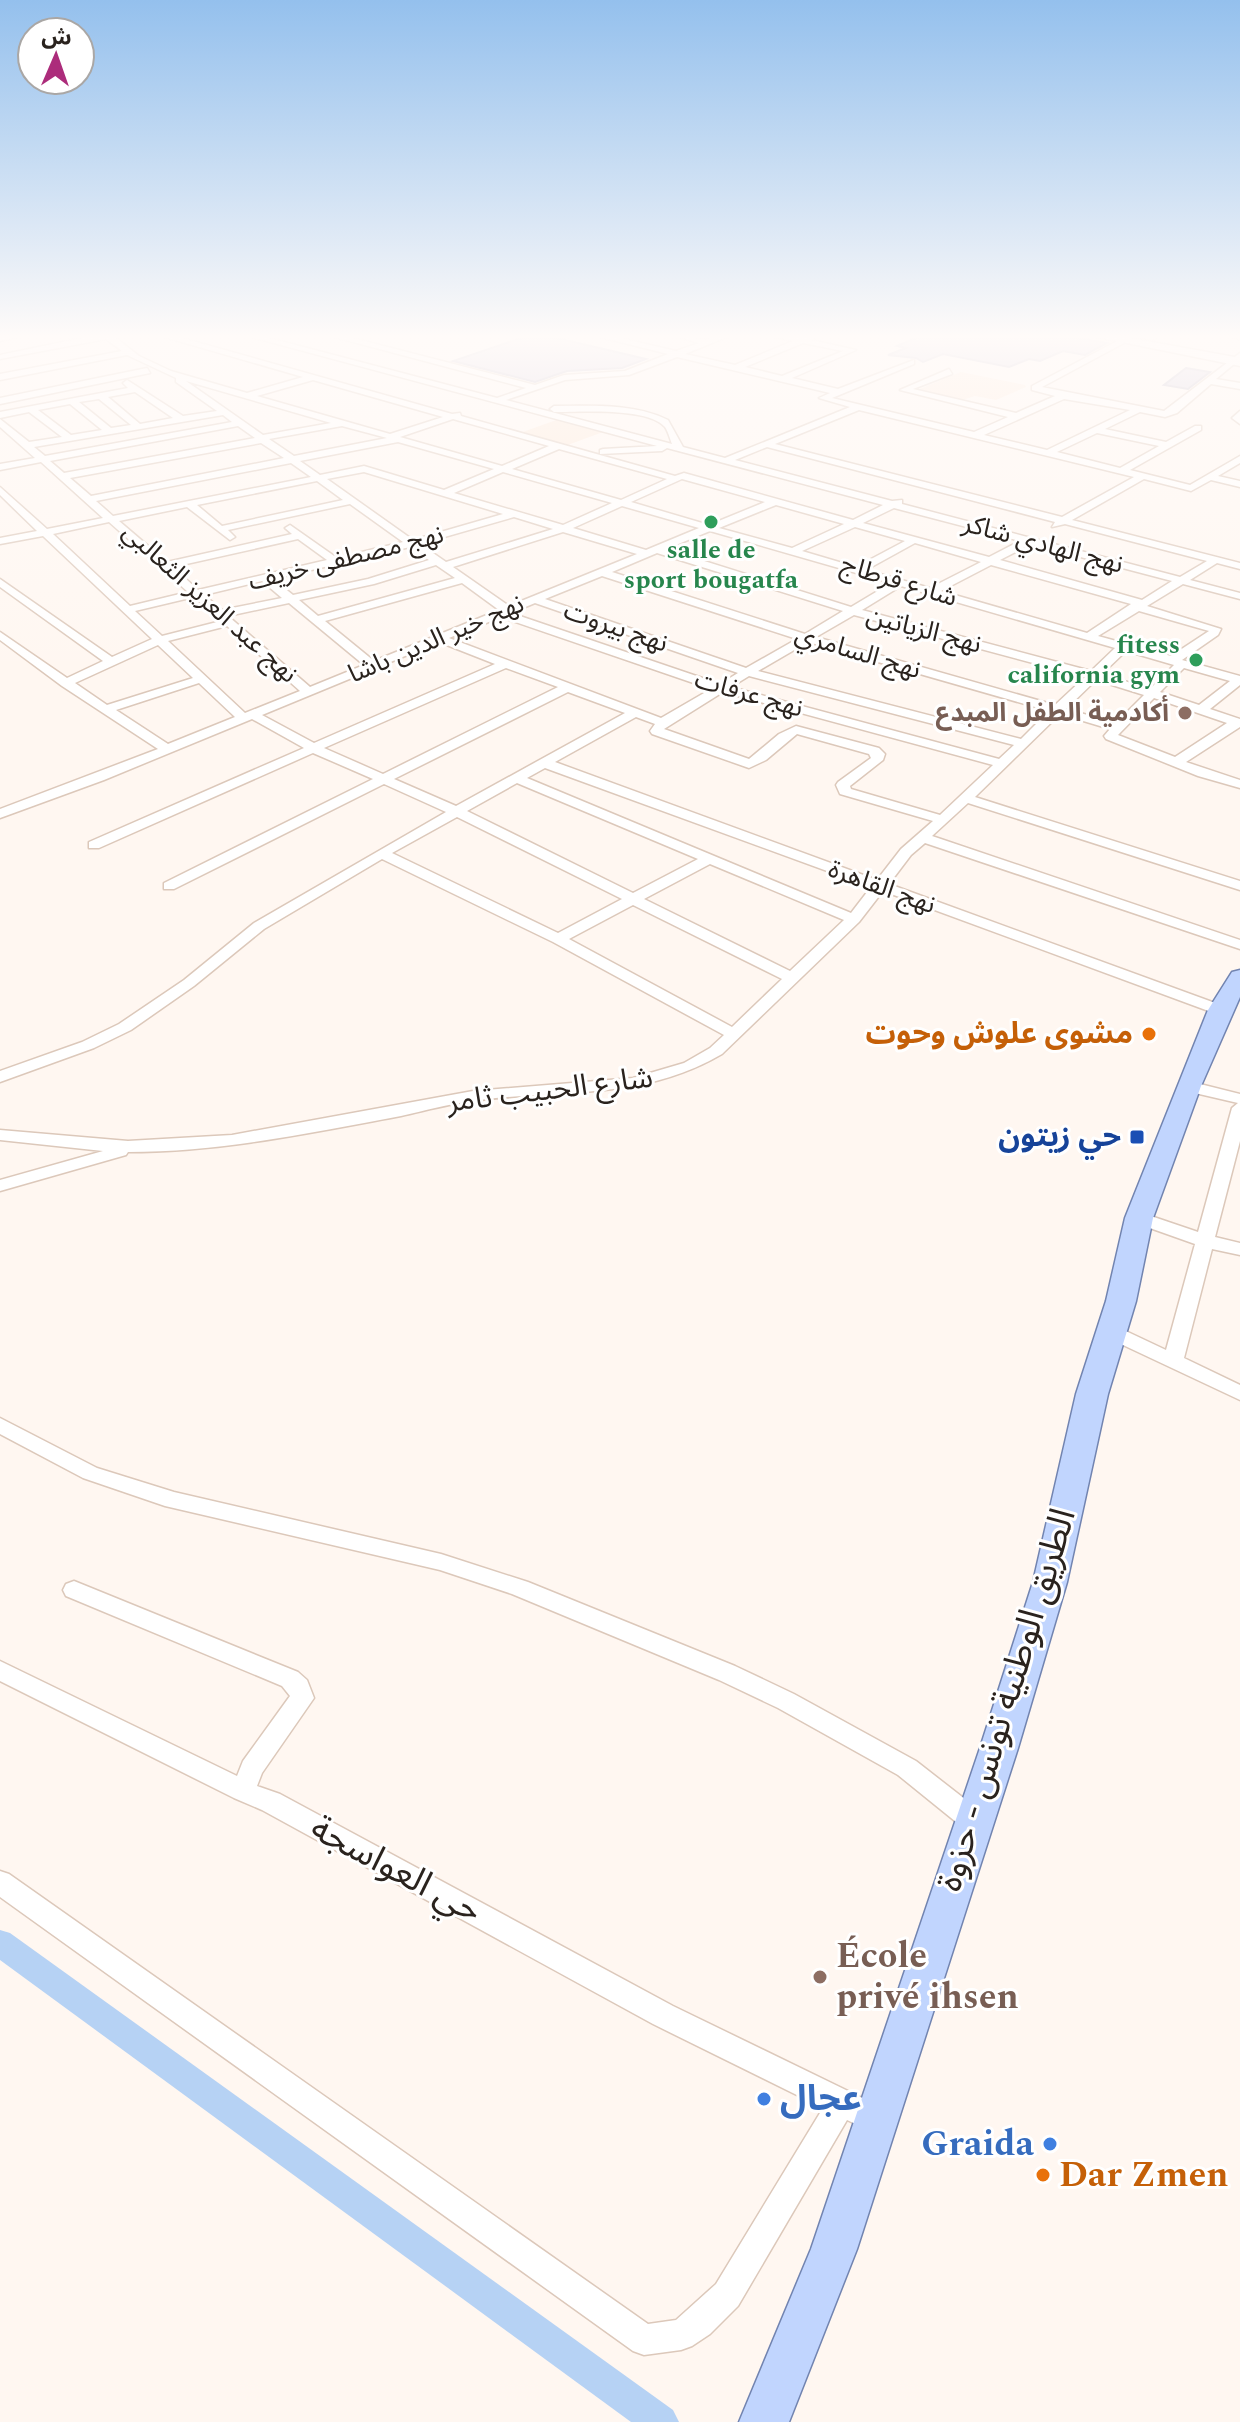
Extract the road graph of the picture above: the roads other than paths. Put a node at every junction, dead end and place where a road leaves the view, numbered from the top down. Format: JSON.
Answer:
{"nodes":[{"id":1,"x":32,"y":447,"type":"edge"},
{"id":2,"x":107,"y":447,"type":"edge"},
{"id":3,"x":152,"y":447,"type":"edge"},
{"id":4,"x":223,"y":447,"type":"edge"},
{"id":5,"x":272,"y":447,"type":"edge"},
{"id":6,"x":353,"y":447,"type":"edge"},
{"id":7,"x":431,"y":447,"type":"edge"},
{"id":8,"x":555,"y":447,"type":"edge"},
{"id":9,"x":562,"y":447,"type":"edge"},
{"id":10,"x":672,"y":447,"type":"edge"},
{"id":11,"x":763,"y":447,"type":"edge"},
{"id":12,"x":776,"y":447,"type":"edge"},
{"id":13,"x":1028,"y":447,"type":"edge"},
{"id":14,"x":1061,"y":447,"type":"edge"},
{"id":15,"x":1163,"y":447,"type":"edge"},
{"id":16,"x":218,"y":448,"type":"junction"},
{"id":17,"x":676,"y":448,"type":"junction"},
{"id":18,"x":582,"y":452,"type":"junction"},
{"id":19,"x":1050,"y":452,"type":"junction"},
{"id":20,"x":228,"y":455,"type":"dead end"},
{"id":21,"x":164,"y":457,"type":"junction"},
{"id":22,"x":45,"y":459,"type":"junction"},
{"id":23,"x":1240,"y":460,"type":"edge"},
{"id":24,"x":292,"y":461,"type":"junction"},
{"id":25,"x":726,"y":461,"type":"junction"},
{"id":26,"x":238,"y":462,"type":"dead end"},
{"id":27,"x":174,"y":465,"type":"dead end"},
{"id":28,"x":712,"y":466,"type":"dead end"},
{"id":29,"x":0,"y":467,"type":"edge"},
{"id":30,"x":111,"y":467,"type":"junction"},
{"id":31,"x":504,"y":468,"type":"junction"},
{"id":32,"x":247,"y":469,"type":"junction"},
{"id":33,"x":1123,"y":470,"type":"junction"},
{"id":34,"x":698,"y":471,"type":"dead end"},
{"id":35,"x":184,"y":472,"type":"dead end"},
{"id":36,"x":120,"y":475,"type":"dead end"},
{"id":37,"x":1145,"y":475,"type":"junction"},
{"id":38,"x":64,"y":476,"type":"junction"},
{"id":39,"x":1209,"y":477,"type":"junction"},
{"id":40,"x":317,"y":478,"type":"junction"},
{"id":41,"x":680,"y":478,"type":"junction"},
{"id":42,"x":194,"y":480,"type":"junction"},
{"id":43,"x":129,"y":482,"type":"dead end"},
{"id":44,"x":1240,"y":484,"type":"edge"},
{"id":45,"x":927,"y":487,"type":"junction"},
{"id":46,"x":0,"y":490,"type":"edge"},
{"id":47,"x":139,"y":490,"type":"junction"},
{"id":48,"x":447,"y":492,"type":"junction"},
{"id":49,"x":916,"y":493,"type":"dead end"},
{"id":50,"x":219,"y":497,"type":"junction"},
{"id":51,"x":90,"y":499,"type":"junction"},
{"id":52,"x":904,"y":499,"type":"dead end"},
{"id":53,"x":351,"y":501,"type":"junction"},
{"id":54,"x":624,"y":502,"type":"junction"},
{"id":55,"x":773,"y":502,"type":"junction"},
{"id":56,"x":189,"y":504,"type":"junction"},
{"id":57,"x":893,"y":505,"type":"junction"},
{"id":58,"x":516,"y":513,"type":"junction"},
{"id":59,"x":275,"y":517,"type":"junction"},
{"id":60,"x":114,"y":519,"type":"junction"},
{"id":61,"x":1062,"y":522,"type":"junction"},
{"id":62,"x":855,"y":523,"type":"junction"},
{"id":63,"x":565,"y":528,"type":"junction"},
{"id":64,"x":710,"y":528,"type":"junction"},
{"id":65,"x":220,"y":529,"type":"junction"},
{"id":66,"x":44,"y":532,"type":"junction"},
{"id":67,"x":301,"y":535,"type":"junction"},
{"id":68,"x":914,"y":540,"type":"junction"},
{"id":69,"x":0,"y":541,"type":"edge"},
{"id":70,"x":1029,"y":541,"type":"junction"},
{"id":71,"x":409,"y":544,"type":"junction"},
{"id":72,"x":244,"y":547,"type":"junction"},
{"id":73,"x":650,"y":551,"type":"junction"},
{"id":74,"x":795,"y":551,"type":"junction"},
{"id":75,"x":1215,"y":560,"type":"junction"},
{"id":76,"x":335,"y":561,"type":"junction"},
{"id":77,"x":987,"y":561,"type":"junction"},
{"id":78,"x":442,"y":563,"type":"junction"},
{"id":79,"x":168,"y":565,"type":"junction"},
{"id":80,"x":1240,"y":566,"type":"edge"},
{"id":81,"x":859,"y":569,"type":"junction"},
{"id":82,"x":599,"y":571,"type":"junction"},
{"id":83,"x":265,"y":578,"type":"junction"},
{"id":84,"x":465,"y":579,"type":"junction"},
{"id":85,"x":1182,"y":581,"type":"junction"},
{"id":86,"x":0,"y":582,"type":"edge"},
{"id":87,"x":901,"y":582,"type":"junction"},
{"id":88,"x":932,"y":591,"type":"junction"},
{"id":89,"x":198,"y":594,"type":"junction"},
{"id":90,"x":1240,"y":596,"type":"edge"},
{"id":91,"x":534,"y":599,"type":"junction"},
{"id":92,"x":290,"y":600,"type":"junction"},
{"id":93,"x":1138,"y":605,"type":"junction"},
{"id":94,"x":129,"y":609,"type":"junction"},
{"id":95,"x":853,"y":611,"type":"junction"},
{"id":96,"x":504,"y":612,"type":"junction"},
{"id":97,"x":226,"y":618,"type":"junction"},
{"id":98,"x":315,"y":620,"type":"junction"},
{"id":99,"x":0,"y":635,"type":"edge"},
{"id":100,"x":1090,"y":636,"type":"junction"},
{"id":101,"x":807,"y":638,"type":"junction"},
{"id":102,"x":441,"y":639,"type":"junction"},
{"id":103,"x":159,"y":640,"type":"junction"},
{"id":104,"x":1123,"y":647,"type":"junction"},
{"id":105,"x":110,"y":661,"type":"junction"},
{"id":106,"x":1178,"y":661,"type":"junction"},
{"id":107,"x":502,"y":665,"type":"junction"},
{"id":108,"x":373,"y":666,"type":"junction"},
{"id":109,"x":746,"y":672,"type":"junction"},
{"id":110,"x":1092,"y":676,"type":"junction"},
{"id":111,"x":201,"y":679,"type":"junction"},
{"id":112,"x":1239,"y":680,"type":"edge"},
{"id":113,"x":66,"y":683,"type":"junction"},
{"id":114,"x":566,"y":688,"type":"junction"},
{"id":115,"x":720,"y":688,"type":"junction"},
{"id":116,"x":309,"y":692,"type":"junction"},
{"id":117,"x":1155,"y":693,"type":"junction"},
{"id":118,"x":106,"y":709,"type":"junction"},
{"id":119,"x":1200,"y":710,"type":"junction"},
{"id":120,"x":1057,"y":712,"type":"junction"},
{"id":121,"x":633,"y":714,"type":"junction"},
{"id":122,"x":247,"y":716,"type":"junction"},
{"id":123,"x":1238,"y":722,"type":"edge"},
{"id":124,"x":660,"y":725,"type":"junction"},
{"id":125,"x":1114,"y":732,"type":"junction"},
{"id":126,"x":1023,"y":743,"type":"junction"},
{"id":127,"x":167,"y":749,"type":"junction"},
{"id":128,"x":315,"y":749,"type":"junction"},
{"id":129,"x":1177,"y":762,"type":"junction"},
{"id":130,"x":545,"y":763,"type":"junction"},
{"id":131,"x":1001,"y":763,"type":"junction"},
{"id":132,"x":516,"y":778,"type":"junction"},
{"id":133,"x":381,"y":779,"type":"junction"},
{"id":134,"x":1240,"y":784,"type":"edge"},
{"id":135,"x":966,"y":798,"type":"junction"},
{"id":136,"x":456,"y":811,"type":"junction"},
{"id":137,"x":0,"y":814,"type":"edge"},
{"id":138,"x":943,"y":820,"type":"junction"},
{"id":139,"x":921,"y":837,"type":"junction"},
{"id":140,"x":94,"y":845,"type":"dead end"},
{"id":141,"x":381,"y":853,"type":"junction"},
{"id":142,"x":711,"y":858,"type":"junction"},
{"id":143,"x":169,"y":886,"type":"dead end"},
{"id":144,"x":880,"y":886,"type":"junction"},
{"id":145,"x":1240,"y":886,"type":"edge"},
{"id":146,"x":632,"y":900,"type":"junction"},
{"id":147,"x":854,"y":919,"type":"junction"},
{"id":148,"x":558,"y":939,"type":"junction"},
{"id":149,"x":1240,"y":945,"type":"edge"},
{"id":150,"x":792,"y":978,"type":"junction"},
{"id":151,"x":1232,"y":997,"type":"edge"},
{"id":152,"x":734,"y":1034,"type":"junction"},
{"id":153,"x":0,"y":1077,"type":"edge"},
{"id":154,"x":1188,"y":1086,"type":"junction"},
{"id":155,"x":1240,"y":1099,"type":"edge"},
{"id":156,"x":1240,"y":1108,"type":"edge"},
{"id":157,"x":0,"y":1135,"type":"edge"},
{"id":158,"x":135,"y":1147,"type":"junction"},
{"id":159,"x":0,"y":1186,"type":"edge"},
{"id":160,"x":1139,"y":1218,"type":"junction"},
{"id":161,"x":1205,"y":1241,"type":"junction"},
{"id":162,"x":1240,"y":1249,"type":"edge"},
{"id":163,"x":1113,"y":1332,"type":"junction"},
{"id":164,"x":1173,"y":1362,"type":"junction"},
{"id":165,"x":1240,"y":1393,"type":"edge"},
{"id":166,"x":0,"y":1425,"type":"edge"},
{"id":167,"x":74,"y":1590,"type":"dead end"},
{"id":168,"x":0,"y":1670,"type":"edge"},
{"id":169,"x":243,"y":1791,"type":"junction"},
{"id":170,"x":975,"y":1822,"type":"junction"},
{"id":171,"x":0,"y":1882,"type":"edge"},
{"id":172,"x":841,"y":2104,"type":"junction"},
{"id":173,"x":875,"y":2119,"type":"junction"},
{"id":174,"x":768,"y":2416,"type":"edge"}],
"edges":[{"from":1,"to":22,"type":"street","name":"نهج عبد العزيز الثعالبي"},
{"from":2,"to":22,"type":"street"},
{"from":3,"to":21,"type":"street"},
{"from":4,"to":16,"type":"street"},
{"from":5,"to":24,"type":"street","name":"نهج عرفات"},
{"from":6,"to":24,"type":"street"},
{"from":7,"to":31,"type":"street","name":"شارع قرطاج"},
{"from":8,"to":31,"type":"street"},
{"from":9,"to":18,"type":"street"},
{"from":10,"to":17,"type":"street","name":"نهج الهادي شاكر"},
{"from":11,"to":25,"type":"street"},
{"from":12,"to":45,"type":"street"},
{"from":13,"to":19,"type":"street"},
{"from":14,"to":19,"type":"street"},
{"from":15,"to":33,"type":"street"},
{"from":16,"to":20,"type":"street"},
{"from":16,"to":21,"type":"street"},
{"from":17,"to":18,"type":"street"},
{"from":17,"to":25,"type":"street","name":"نهج الهادي شاكر"},
{"from":18,"to":41,"type":"street"},
{"from":19,"to":33,"type":"street"},
{"from":21,"to":27,"type":"street"},
{"from":21,"to":30,"type":"street"},
{"from":22,"to":29,"type":"street"},
{"from":22,"to":38,"type":"street","name":"نهج عبد العزيز الثعالبي"},
{"from":23,"to":39,"type":"street"},
{"from":24,"to":32,"type":"street"},
{"from":24,"to":40,"type":"street","name":"نهج عرفات"},
{"from":25,"to":28,"type":"street"},
{"from":25,"to":57,"type":"street","name":"نهج الهادي شاكر"},
{"from":26,"to":32,"type":"street"},
{"from":30,"to":36,"type":"street"},
{"from":30,"to":38,"type":"street"},
{"from":31,"to":48,"type":"street"},
{"from":31,"to":54,"type":"street","name":"شارع قرطاج"},
{"from":32,"to":42,"type":"street"},
{"from":33,"to":37,"type":"street"},
{"from":34,"to":41,"type":"street"},
{"from":35,"to":42,"type":"street"},
{"from":37,"to":39,"type":"street"},
{"from":37,"to":61,"type":"street"},
{"from":38,"to":51,"type":"street","name":"نهج عبد العزيز الثعالبي"},
{"from":39,"to":44,"type":"street"},
{"from":40,"to":48,"type":"street","name":"نهج الزياتين"},
{"from":40,"to":50,"type":"street"},
{"from":40,"to":53,"type":"street","name":"نهج عرفات"},
{"from":41,"to":54,"type":"street"},
{"from":41,"to":55,"type":"street"},
{"from":42,"to":47,"type":"street"},
{"from":42,"to":50,"type":"street"},
{"from":43,"to":47,"type":"street"},
{"from":45,"to":49,"type":"street"},
{"from":45,"to":61,"type":"street"},
{"from":46,"to":66,"type":"street"},
{"from":47,"to":51,"type":"street"},
{"from":48,"to":58,"type":"street","name":"نهج الزياتين"},
{"from":50,"to":56,"type":"street"},
{"from":51,"to":60,"type":"street","name":"نهج عبد العزيز الثعالبي"},
{"from":52,"to":57,"type":"street"},
{"from":53,"to":59,"type":"street"},
{"from":53,"to":71,"type":"street","name":"نهج عرفات"},
{"from":54,"to":63,"type":"street"},
{"from":54,"to":64,"type":"street","name":"شارع قرطاج"},
{"from":55,"to":62,"type":"street"},
{"from":55,"to":64,"type":"street","name":"نهج خير الدين باشا"},
{"from":56,"to":60,"type":"street"},
{"from":56,"to":65,"type":"street"},
{"from":57,"to":62,"type":"street"},
{"from":57,"to":70,"type":"street","name":"نهج الهادي شاكر"},
{"from":58,"to":63,"type":"street","name":"نهج الزياتين"},
{"from":58,"to":71,"type":"street","name":"نهج مصطفى خريف"},
{"from":59,"to":65,"type":"street"},
{"from":59,"to":67,"type":"street"},
{"from":60,"to":66,"type":"street"},
{"from":60,"to":79,"type":"street","name":"نهج عبد العزيز الثعالبي"},
{"from":61,"to":70,"type":"street"},
{"from":61,"to":75,"type":"street"},
{"from":62,"to":68,"type":"street"},
{"from":62,"to":74,"type":"street"},
{"from":63,"to":73,"type":"street","name":"نهج الزياتين"},
{"from":63,"to":78,"type":"street"},
{"from":64,"to":73,"type":"street","name":"نهج خير الدين باشا"},
{"from":64,"to":74,"type":"street","name":"شارع قرطاج"},
{"from":65,"to":72,"type":"street"},
{"from":66,"to":69,"type":"street"},
{"from":66,"to":94,"type":"street"},
{"from":67,"to":72,"type":"street"},
{"from":67,"to":76,"type":"street"},
{"from":68,"to":77,"type":"street"},
{"from":68,"to":81,"type":"street"},
{"from":70,"to":77,"type":"street"},
{"from":70,"to":85,"type":"street","name":"نهج الهادي شاكر"},
{"from":71,"to":76,"type":"street","name":"نهج مصطفى خريف"},
{"from":71,"to":78,"type":"street","name":"نهج عرفات"},
{"from":72,"to":79,"type":"street"},
{"from":73,"to":82,"type":"street","name":"نهج خير الدين باشا"},
{"from":73,"to":95,"type":"street","name":"نهج الزياتين"},
{"from":74,"to":81,"type":"street","name":"شارع قرطاج"},
{"from":75,"to":80,"type":"street"},
{"from":75,"to":85,"type":"street"},
{"from":76,"to":83,"type":"street","name":"نهج مصطفى خريف"},
{"from":77,"to":88,"type":"street"},
{"from":77,"to":93,"type":"street"},
{"from":78,"to":84,"type":"street","name":"نهج عرفات"},
{"from":78,"to":92,"type":"street"},
{"from":79,"to":89,"type":"street","name":"نهج عبد العزيز الثعالبي"},
{"from":81,"to":87,"type":"street","name":"شارع قرطاج"},
{"from":82,"to":91,"type":"street","name":"نهج خير الدين باشا"},
{"from":82,"to":101,"type":"street","name":"نهج السامري"},
{"from":83,"to":89,"type":"street","name":"نهج مصطفى خريف"},
{"from":83,"to":92,"type":"street"},
{"from":84,"to":96,"type":"street","name":"نهج عرفات"},
{"from":84,"to":98,"type":"street"},
{"from":85,"to":90,"type":"street","name":"نهج الهادي شاكر"},
{"from":85,"to":93,"type":"street"},
{"from":86,"to":105,"type":"street"},
{"from":87,"to":88,"type":"street","name":"شارع قرطاج"},
{"from":87,"to":95,"type":"street"},
{"from":88,"to":100,"type":"street","name":"شارع قرطاج"},
{"from":89,"to":94,"type":"street","name":"نهج مصطفى خريف"},
{"from":89,"to":97,"type":"street","name":"نهج عبد العزيز الثعالبي"},
{"from":91,"to":96,"type":"street","name":"نهج خير الدين باشا"},
{"from":91,"to":109,"type":"street","name":"نهج بيروت"},
{"from":92,"to":97,"type":"street"},
{"from":92,"to":98,"type":"street"},
{"from":93,"to":100,"type":"street"},
{"from":93,"to":106,"type":"street"},
{"from":94,"to":103,"type":"street"},
{"from":95,"to":101,"type":"street"},
{"from":95,"to":110,"type":"street","name":"نهج الزياتين"},
{"from":96,"to":102,"type":"street","name":"نهج خير الدين باشا"},
{"from":96,"to":115,"type":"street","name":"نهج عرفات"},
{"from":97,"to":103,"type":"street"},
{"from":97,"to":116,"type":"street","name":"نهج عبد العزيز الثعالبي"},
{"from":98,"to":108,"type":"street"},
{"from":99,"to":113,"type":"street"},
{"from":100,"to":104,"type":"street","name":"شارع قرطاج"},
{"from":101,"to":109,"type":"street"},
{"from":101,"to":120,"type":"street","name":"نهج السامري"},
{"from":102,"to":107,"type":"street"},
{"from":102,"to":108,"type":"street","name":"نهج خير الدين باشا"},
{"from":103,"to":105,"type":"street"},
{"from":103,"to":111,"type":"street"},
{"from":104,"to":106,"type":"street","name":"شارع قرطاج"},
{"from":104,"to":110,"type":"street","name":"شارع الحبيب ثامر"},
{"from":105,"to":113,"type":"street"},
{"from":106,"to":112,"type":"street","name":"شارع قرطاج"},
{"from":106,"to":117,"type":"street"},
{"from":107,"to":114,"type":"street"},
{"from":107,"to":128,"type":"street"},
{"from":108,"to":116,"type":"street","name":"نهج خير الدين باشا"},
{"from":109,"to":115,"type":"street"},
{"from":109,"to":126,"type":"street","name":"نهج بيروت"},
{"from":110,"to":117,"type":"street","name":"نهج الزياتين"},
{"from":110,"to":120,"type":"street","name":"شارع الحبيب ثامر"},
{"from":111,"to":118,"type":"street"},
{"from":111,"to":122,"type":"street"},
{"from":112,"to":119,"type":"street"},
{"from":113,"to":118,"type":"street"},
{"from":114,"to":121,"type":"street"},
{"from":114,"to":133,"type":"street"},
{"from":115,"to":124,"type":"street"},
{"from":115,"to":131,"type":"street","name":"نهج عرفات"},
{"from":116,"to":122,"type":"street","name":"نهج خير الدين باشا"},
{"from":117,"to":119,"type":"street","name":"نهج الزياتين"},
{"from":117,"to":125,"type":"street"},
{"from":118,"to":127,"type":"street"},
{"from":119,"to":123,"type":"street","name":"نهج الزياتين"},
{"from":120,"to":125,"type":"street","name":"نهج السامري"},
{"from":120,"to":126,"type":"street","name":"شارع الحبيب ثامر"},
{"from":121,"to":124,"type":"street"},
{"from":121,"to":130,"type":"street"},
{"from":122,"to":127,"type":"street","name":"نهج خير الدين باشا"},
{"from":122,"to":128,"type":"street"},
{"from":123,"to":129,"type":"street"},
{"from":124,"to":138,"type":"street"},
{"from":125,"to":129,"type":"street","name":"نهج السامري"},
{"from":126,"to":131,"type":"street","name":"شارع الحبيب ثامر"},
{"from":127,"to":137,"type":"street","name":"نهج خير الدين باشا"},
{"from":128,"to":133,"type":"street"},
{"from":128,"to":140,"type":"street"},
{"from":129,"to":134,"type":"street","name":"نهج السامري"},
{"from":130,"to":132,"type":"street"},
{"from":130,"to":144,"type":"street","name":"نهج القاهرة"},
{"from":131,"to":135,"type":"street","name":"شارع الحبيب ثامر"},
{"from":132,"to":136,"type":"street"},
{"from":132,"to":142,"type":"street"},
{"from":133,"to":136,"type":"street"},
{"from":133,"to":143,"type":"street"},
{"from":135,"to":138,"type":"street","name":"شارع الحبيب ثامر"},
{"from":135,"to":145,"type":"street"},
{"from":136,"to":141,"type":"street"},
{"from":136,"to":146,"type":"street"},
{"from":138,"to":139,"type":"street","name":"شارع الحبيب ثامر"},
{"from":139,"to":144,"type":"street","name":"شارع الحبيب ثامر"},
{"from":139,"to":149,"type":"street"},
{"from":141,"to":148,"type":"street"},
{"from":141,"to":153,"type":"street"},
{"from":142,"to":146,"type":"street"},
{"from":142,"to":147,"type":"street"},
{"from":144,"to":147,"type":"street","name":"شارع الحبيب ثامر"},
{"from":144,"to":151,"type":"street","name":"نهج القاهرة"},
{"from":146,"to":148,"type":"street"},
{"from":146,"to":150,"type":"street"},
{"from":147,"to":150,"type":"street","name":"شارع الحبيب ثامر"},
{"from":148,"to":152,"type":"street"},
{"from":150,"to":152,"type":"street","name":"شارع الحبيب ثامر"},
{"from":151,"to":154,"type":"main road","name":"الطريق الوطنية تونس - حزوة"},
{"from":152,"to":158,"type":"street","name":"شارع الحبيب ثامر"},
{"from":154,"to":155,"type":"street"},
{"from":154,"to":160,"type":"main road","name":"الطريق الوطنية تونس - حزوة"},
{"from":156,"to":161,"type":"street"},
{"from":157,"to":158,"type":"street","name":"شارع الحبيب ثامر"},
{"from":158,"to":159,"type":"street"},
{"from":160,"to":161,"type":"street"},
{"from":160,"to":163,"type":"main road","name":"الطريق الوطنية تونس - حزوة"},
{"from":161,"to":162,"type":"street"},
{"from":161,"to":164,"type":"street"},
{"from":163,"to":164,"type":"street"},
{"from":163,"to":170,"type":"main road","name":"الطريق الوطنية تونس - حزوة"},
{"from":164,"to":165,"type":"street"},
{"from":166,"to":170,"type":"street"},
{"from":167,"to":169,"type":"street"},
{"from":168,"to":169,"type":"street","name":"حي العواسجة"},
{"from":169,"to":172,"type":"street","name":"حي العواسجة"},
{"from":170,"to":173,"type":"main road","name":"الطريق الوطنية تونس - حزوة"},
{"from":171,"to":172,"type":"street"},
{"from":172,"to":173,"type":"street","name":"حي العواسجة"},
{"from":173,"to":174,"type":"main road","name":"الطريق الوطنية تونس - حزوة"}]}
